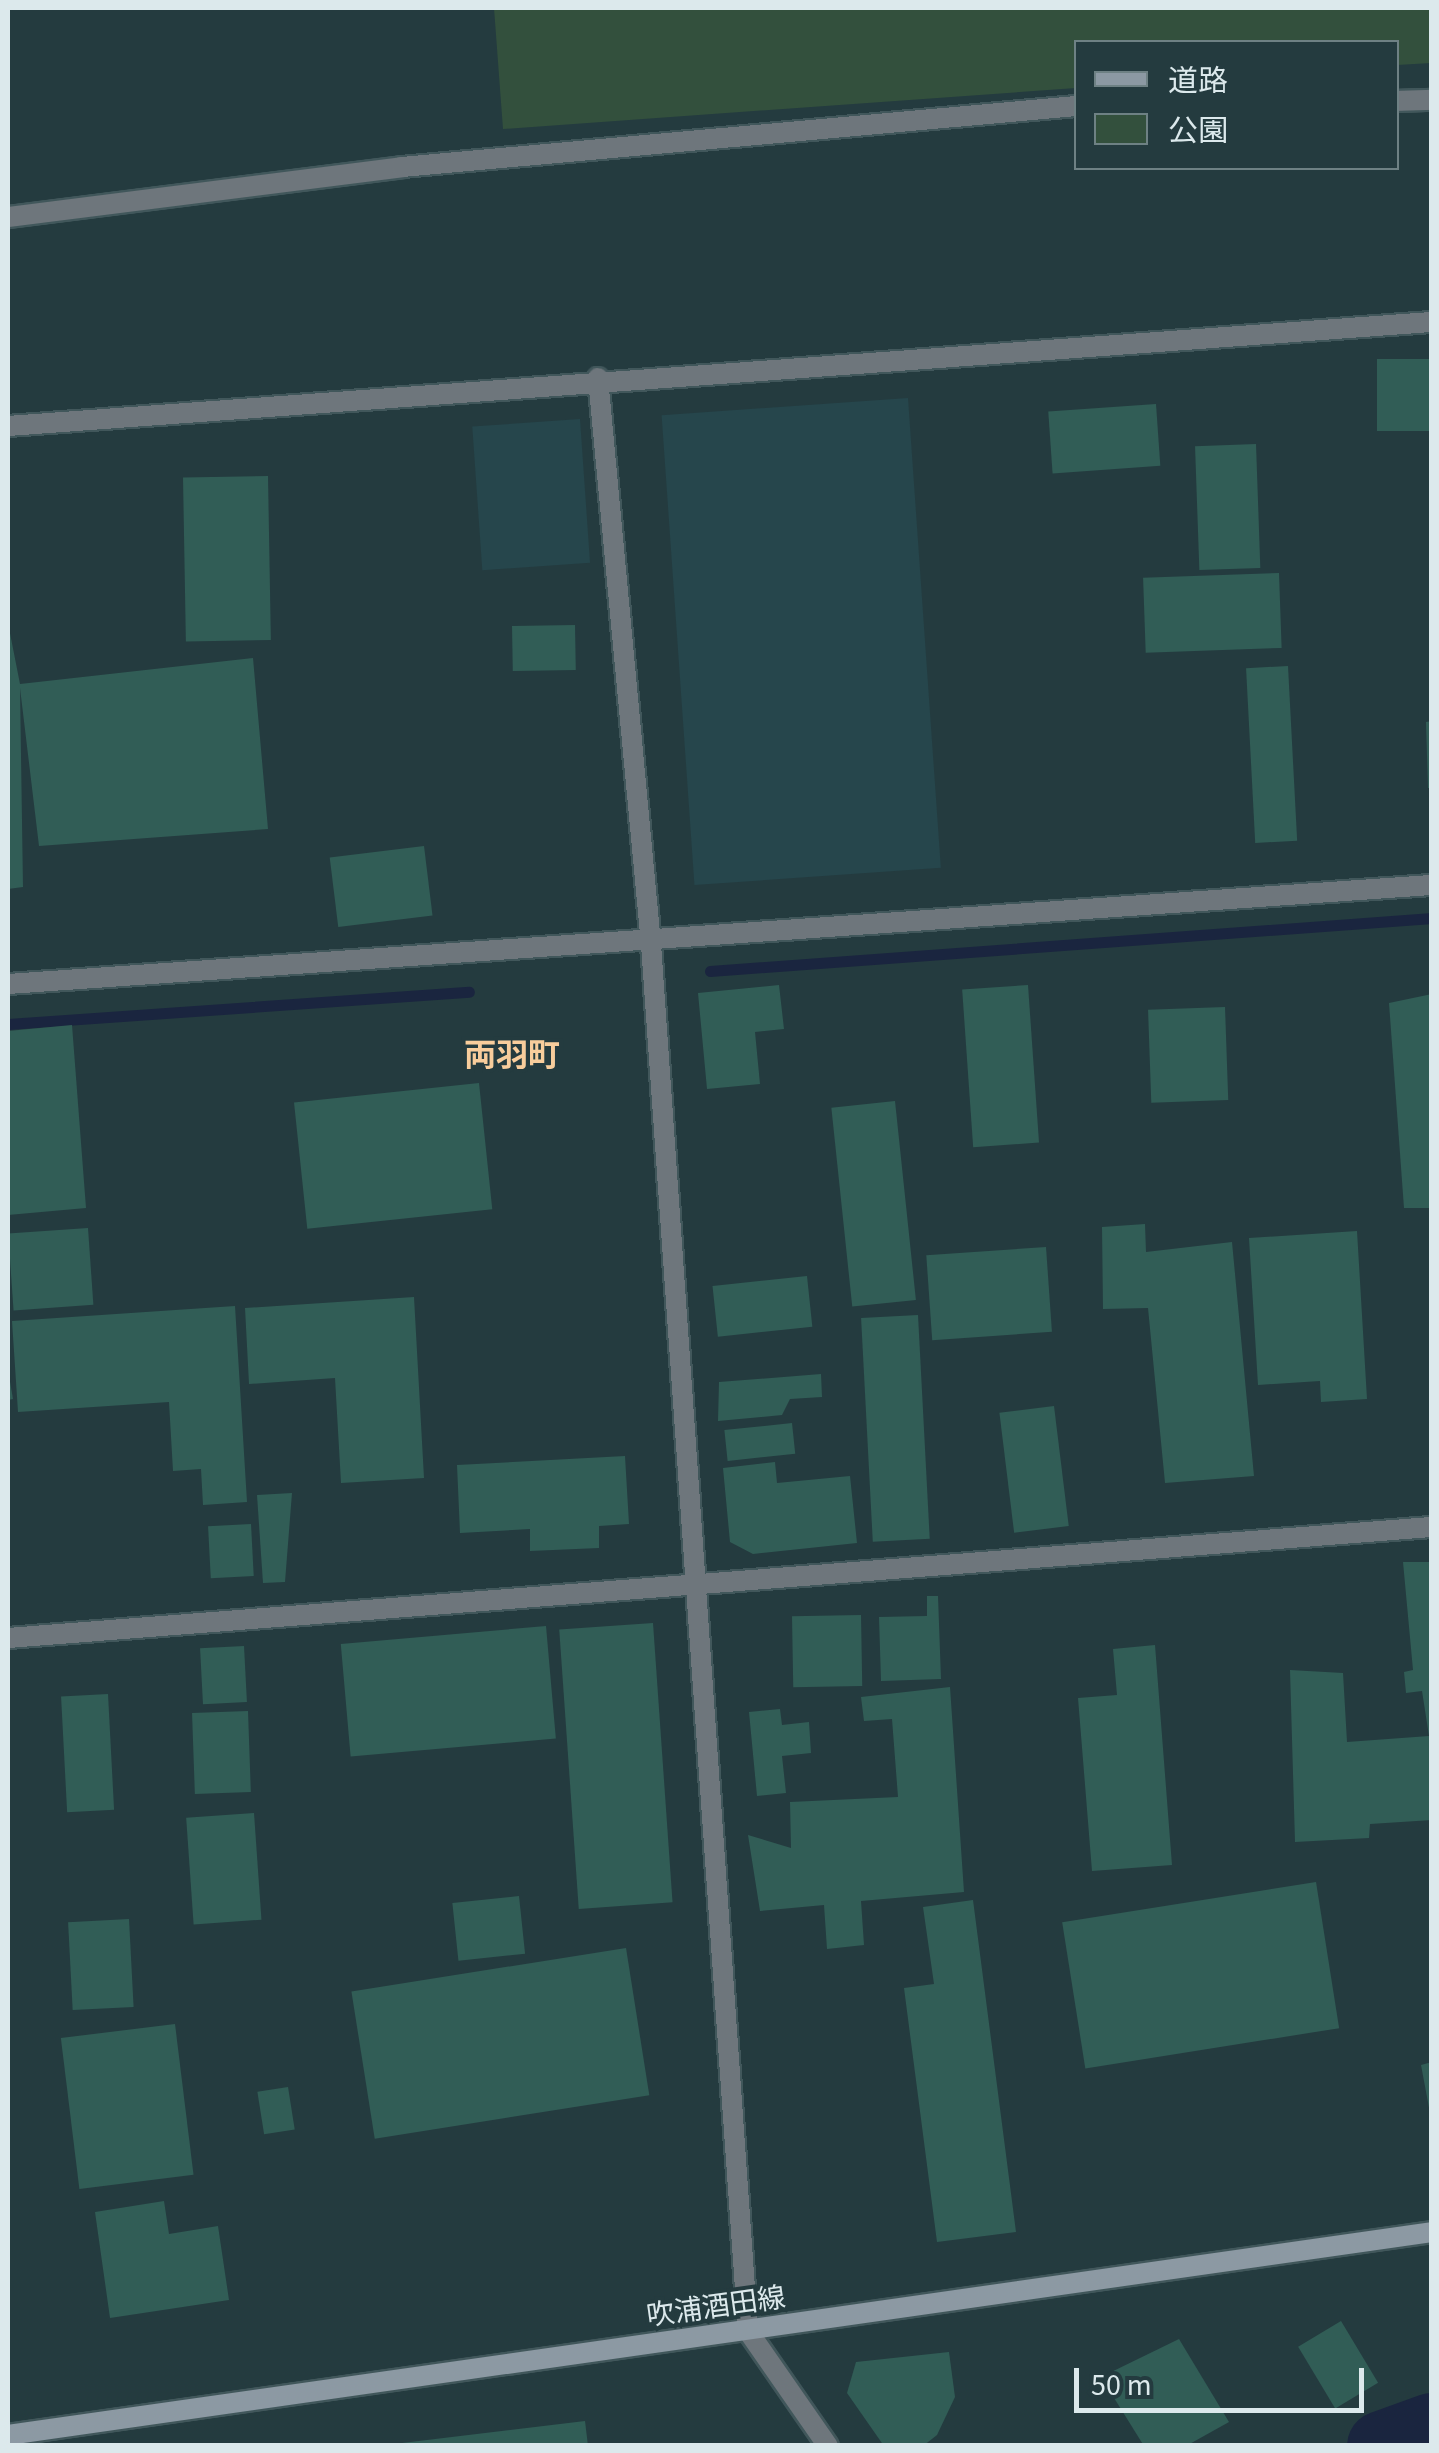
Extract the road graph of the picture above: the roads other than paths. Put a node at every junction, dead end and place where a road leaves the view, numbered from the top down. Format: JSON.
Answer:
{"nodes":[{"id":1,"x":1432,"y":100,"type":"edge"},
{"id":2,"x":1399,"y":101,"type":"edge"},
{"id":3,"x":1074,"y":106,"type":"edge"},
{"id":4,"x":8,"y":216,"type":"edge"},
{"id":5,"x":1432,"y":322,"type":"edge"},
{"id":6,"x":598,"y":378,"type":"junction"},
{"id":7,"x":8,"y":426,"type":"edge"},
{"id":8,"x":1432,"y":885,"type":"edge"},
{"id":9,"x":651,"y":944,"type":"junction"},
{"id":10,"x":8,"y":984,"type":"edge"},
{"id":11,"x":1432,"y":1527,"type":"edge"},
{"id":12,"x":696,"y":1582,"type":"junction"},
{"id":13,"x":8,"y":1638,"type":"edge"},
{"id":14,"x":1432,"y":2232,"type":"edge"},
{"id":15,"x":748,"y":2330,"type":"junction"},
{"id":16,"x":8,"y":2434,"type":"edge"},
{"id":17,"x":828,"y":2446,"type":"edge"}],
"edges":[{"from":1,"to":2,"type":"street"},
{"from":3,"to":4,"type":"street"},
{"from":5,"to":6,"type":"street"},
{"from":6,"to":7,"type":"street"},
{"from":6,"to":9,"type":"street"},
{"from":8,"to":9,"type":"street"},
{"from":9,"to":10,"type":"street"},
{"from":9,"to":12,"type":"street"},
{"from":11,"to":12,"type":"street"},
{"from":12,"to":13,"type":"street"},
{"from":12,"to":15,"type":"street"},
{"from":14,"to":15,"type":"main road","name":"吹浦酒田線"},
{"from":15,"to":16,"type":"main road","name":"吹浦酒田線"},
{"from":15,"to":17,"type":"street"}]}
